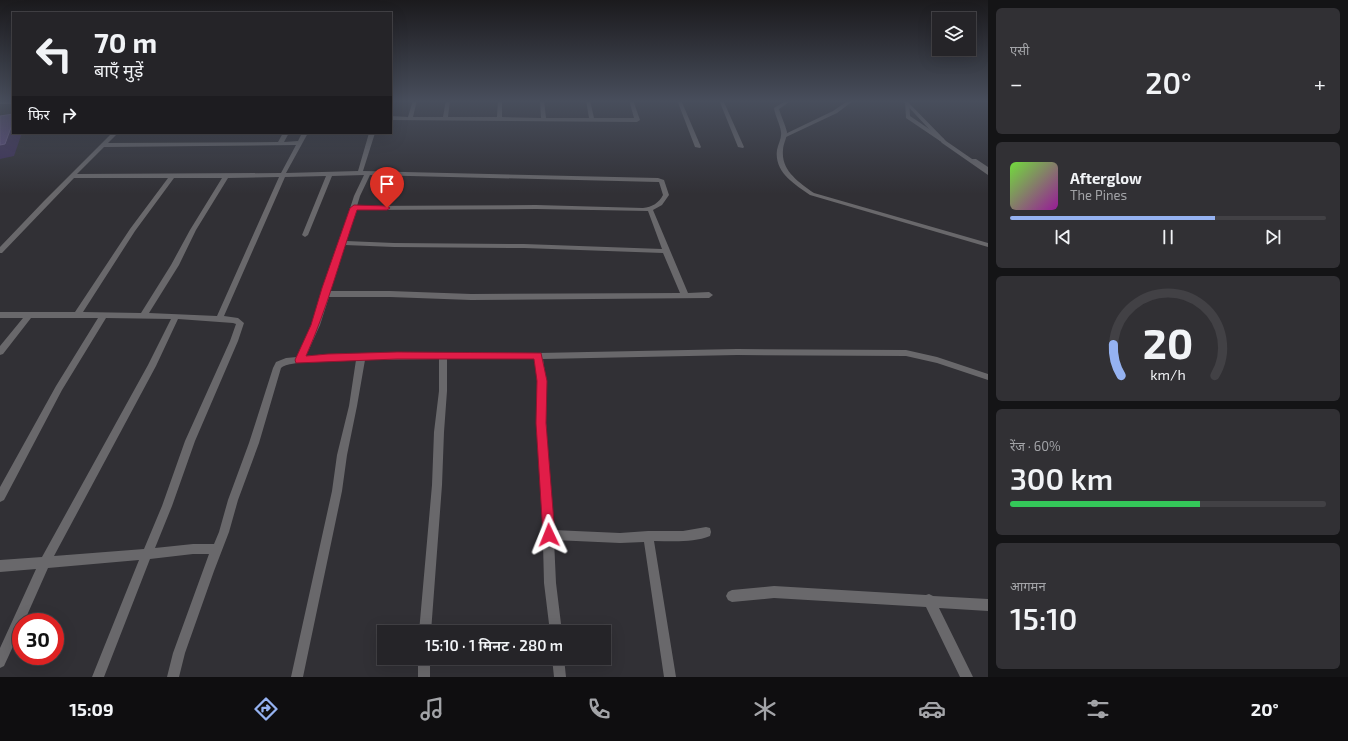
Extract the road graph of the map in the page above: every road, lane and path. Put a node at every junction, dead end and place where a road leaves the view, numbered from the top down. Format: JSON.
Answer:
{"nodes":[{"id":1,"x":692,"y":132,"type":"edge"},
{"id":2,"x":735,"y":132,"type":"edge"},
{"id":3,"x":784,"y":132,"type":"edge"},
{"id":4,"x":793,"y":132,"type":"edge"},
{"id":5,"x":930,"y":132,"type":"edge"},
{"id":6,"x":935,"y":132,"type":"edge"},
{"id":7,"x":114,"y":134,"type":"edge"},
{"id":8,"x":285,"y":134,"type":"edge"},
{"id":9,"x":304,"y":134,"type":"edge"},
{"id":10,"x":372,"y":134,"type":"edge"},
{"id":11,"x":784,"y":136,"type":"junction"},
{"id":12,"x":943,"y":140,"type":"junction"},
{"id":13,"x":280,"y":143,"type":"junction"},
{"id":14,"x":300,"y":143,"type":"junction"},
{"id":15,"x":102,"y":145,"type":"junction"},
{"id":16,"x":698,"y":146,"type":"dead end"},
{"id":17,"x":741,"y":146,"type":"dead end"},
{"id":18,"x":988,"y":170,"type":"edge"},
{"id":19,"x":364,"y":173,"type":"junction"},
{"id":20,"x":988,"y":173,"type":"edge"},
{"id":21,"x":330,"y":174,"type":"junction"},
{"id":22,"x":72,"y":176,"type":"junction"},
{"id":23,"x":172,"y":176,"type":"junction"},
{"id":24,"x":226,"y":176,"type":"junction"},
{"id":25,"x":282,"y":176,"type":"junction"},
{"id":26,"x":354,"y":208,"type":"junction"},
{"id":27,"x":650,"y":209,"type":"junction"},
{"id":28,"x":304,"y":235,"type":"dead end"},
{"id":29,"x":342,"y":243,"type":"junction"},
{"id":30,"x":988,"y":245,"type":"edge"},
{"id":31,"x":0,"y":251,"type":"edge"},
{"id":32,"x":666,"y":251,"type":"junction"},
{"id":33,"x":325,"y":294,"type":"junction"},
{"id":34,"x":685,"y":295,"type":"junction"},
{"id":35,"x":709,"y":295,"type":"dead end"},
{"id":36,"x":0,"y":315,"type":"edge"},
{"id":37,"x":29,"y":315,"type":"junction"},
{"id":38,"x":77,"y":315,"type":"junction"},
{"id":39,"x":104,"y":315,"type":"junction"},
{"id":40,"x":143,"y":316,"type":"junction"},
{"id":41,"x":176,"y":316,"type":"junction"},
{"id":42,"x":219,"y":319,"type":"junction"},
{"id":43,"x":0,"y":352,"type":"edge"},
{"id":44,"x":443,"y":356,"type":"junction"},
{"id":45,"x":538,"y":356,"type":"junction"},
{"id":46,"x":361,"y":357,"type":"junction"},
{"id":47,"x":300,"y":360,"type":"junction"},
{"id":48,"x":988,"y":377,"type":"edge"},
{"id":49,"x":0,"y":496,"type":"edge"},
{"id":50,"x":706,"y":532,"type":"dead end"},
{"id":51,"x":549,"y":535,"type":"junction"},
{"id":52,"x":648,"y":536,"type":"junction"},
{"id":53,"x":218,"y":549,"type":"junction"},
{"id":54,"x":146,"y":554,"type":"junction"},
{"id":55,"x":45,"y":562,"type":"junction"},
{"id":56,"x":0,"y":566,"type":"edge"},
{"id":57,"x":732,"y":596,"type":"dead end"},
{"id":58,"x":929,"y":600,"type":"junction"},
{"id":59,"x":988,"y":604,"type":"edge"},
{"id":60,"x":426,"y":625,"type":"edge"},
{"id":61,"x":555,"y":625,"type":"edge"},
{"id":62,"x":0,"y":662,"type":"edge"},
{"id":63,"x":424,"y":665,"type":"edge"},
{"id":64,"x":559,"y":665,"type":"edge"},
{"id":65,"x":98,"y":677,"type":"edge"},
{"id":66,"x":173,"y":677,"type":"edge"},
{"id":67,"x":297,"y":677,"type":"edge"},
{"id":68,"x":424,"y":677,"type":"edge"},
{"id":69,"x":560,"y":677,"type":"edge"},
{"id":70,"x":670,"y":677,"type":"edge"},
{"id":71,"x":967,"y":677,"type":"edge"}],
"edges":[{"from":1,"to":16,"type":"street"},
{"from":2,"to":17,"type":"street"},
{"from":3,"to":11,"type":"street"},
{"from":4,"to":11,"type":"street"},
{"from":5,"to":12,"type":"street"},
{"from":6,"to":12,"type":"street"},
{"from":7,"to":15,"type":"street"},
{"from":8,"to":13,"type":"street"},
{"from":9,"to":14,"type":"street"},
{"from":10,"to":19,"type":"street"},
{"from":11,"to":30,"type":"street"},
{"from":12,"to":18,"type":"street"},
{"from":12,"to":20,"type":"street"},
{"from":13,"to":14,"type":"street"},
{"from":13,"to":15,"type":"street"},
{"from":14,"to":25,"type":"street"},
{"from":15,"to":22,"type":"street"},
{"from":19,"to":21,"type":"street"},
{"from":19,"to":26,"type":"street"},
{"from":19,"to":27,"type":"street"},
{"from":21,"to":25,"type":"street"},
{"from":21,"to":28,"type":"street"},
{"from":22,"to":23,"type":"street"},
{"from":22,"to":31,"type":"street"},
{"from":23,"to":24,"type":"street"},
{"from":23,"to":38,"type":"street"},
{"from":24,"to":25,"type":"street"},
{"from":24,"to":40,"type":"street"},
{"from":25,"to":42,"type":"street"},
{"from":26,"to":27,"type":"street"},
{"from":26,"to":29,"type":"street"},
{"from":27,"to":32,"type":"street"},
{"from":29,"to":32,"type":"street"},
{"from":29,"to":33,"type":"street"},
{"from":32,"to":34,"type":"street"},
{"from":33,"to":34,"type":"street"},
{"from":33,"to":47,"type":"street"},
{"from":34,"to":35,"type":"street"},
{"from":36,"to":37,"type":"street"},
{"from":37,"to":38,"type":"street"},
{"from":37,"to":43,"type":"street"},
{"from":38,"to":39,"type":"street"},
{"from":39,"to":40,"type":"street"},
{"from":39,"to":49,"type":"street"},
{"from":40,"to":41,"type":"street"},
{"from":41,"to":42,"type":"street"},
{"from":41,"to":55,"type":"street"},
{"from":42,"to":54,"type":"street"},
{"from":44,"to":45,"type":"street"},
{"from":44,"to":46,"type":"street"},
{"from":44,"to":60,"type":"street"},
{"from":45,"to":48,"type":"street"},
{"from":45,"to":51,"type":"street"},
{"from":46,"to":47,"type":"street"},
{"from":46,"to":67,"type":"street"},
{"from":47,"to":53,"type":"street"},
{"from":50,"to":52,"type":"street"},
{"from":51,"to":52,"type":"street"},
{"from":51,"to":61,"type":"street"},
{"from":52,"to":70,"type":"street"},
{"from":53,"to":54,"type":"street"},
{"from":53,"to":66,"type":"street"},
{"from":54,"to":55,"type":"street"},
{"from":54,"to":65,"type":"street"},
{"from":55,"to":56,"type":"street"},
{"from":55,"to":62,"type":"street"},
{"from":57,"to":58,"type":"street"},
{"from":58,"to":59,"type":"street"},
{"from":58,"to":71,"type":"street"},
{"from":63,"to":68,"type":"street"},
{"from":64,"to":69,"type":"street"}]}
